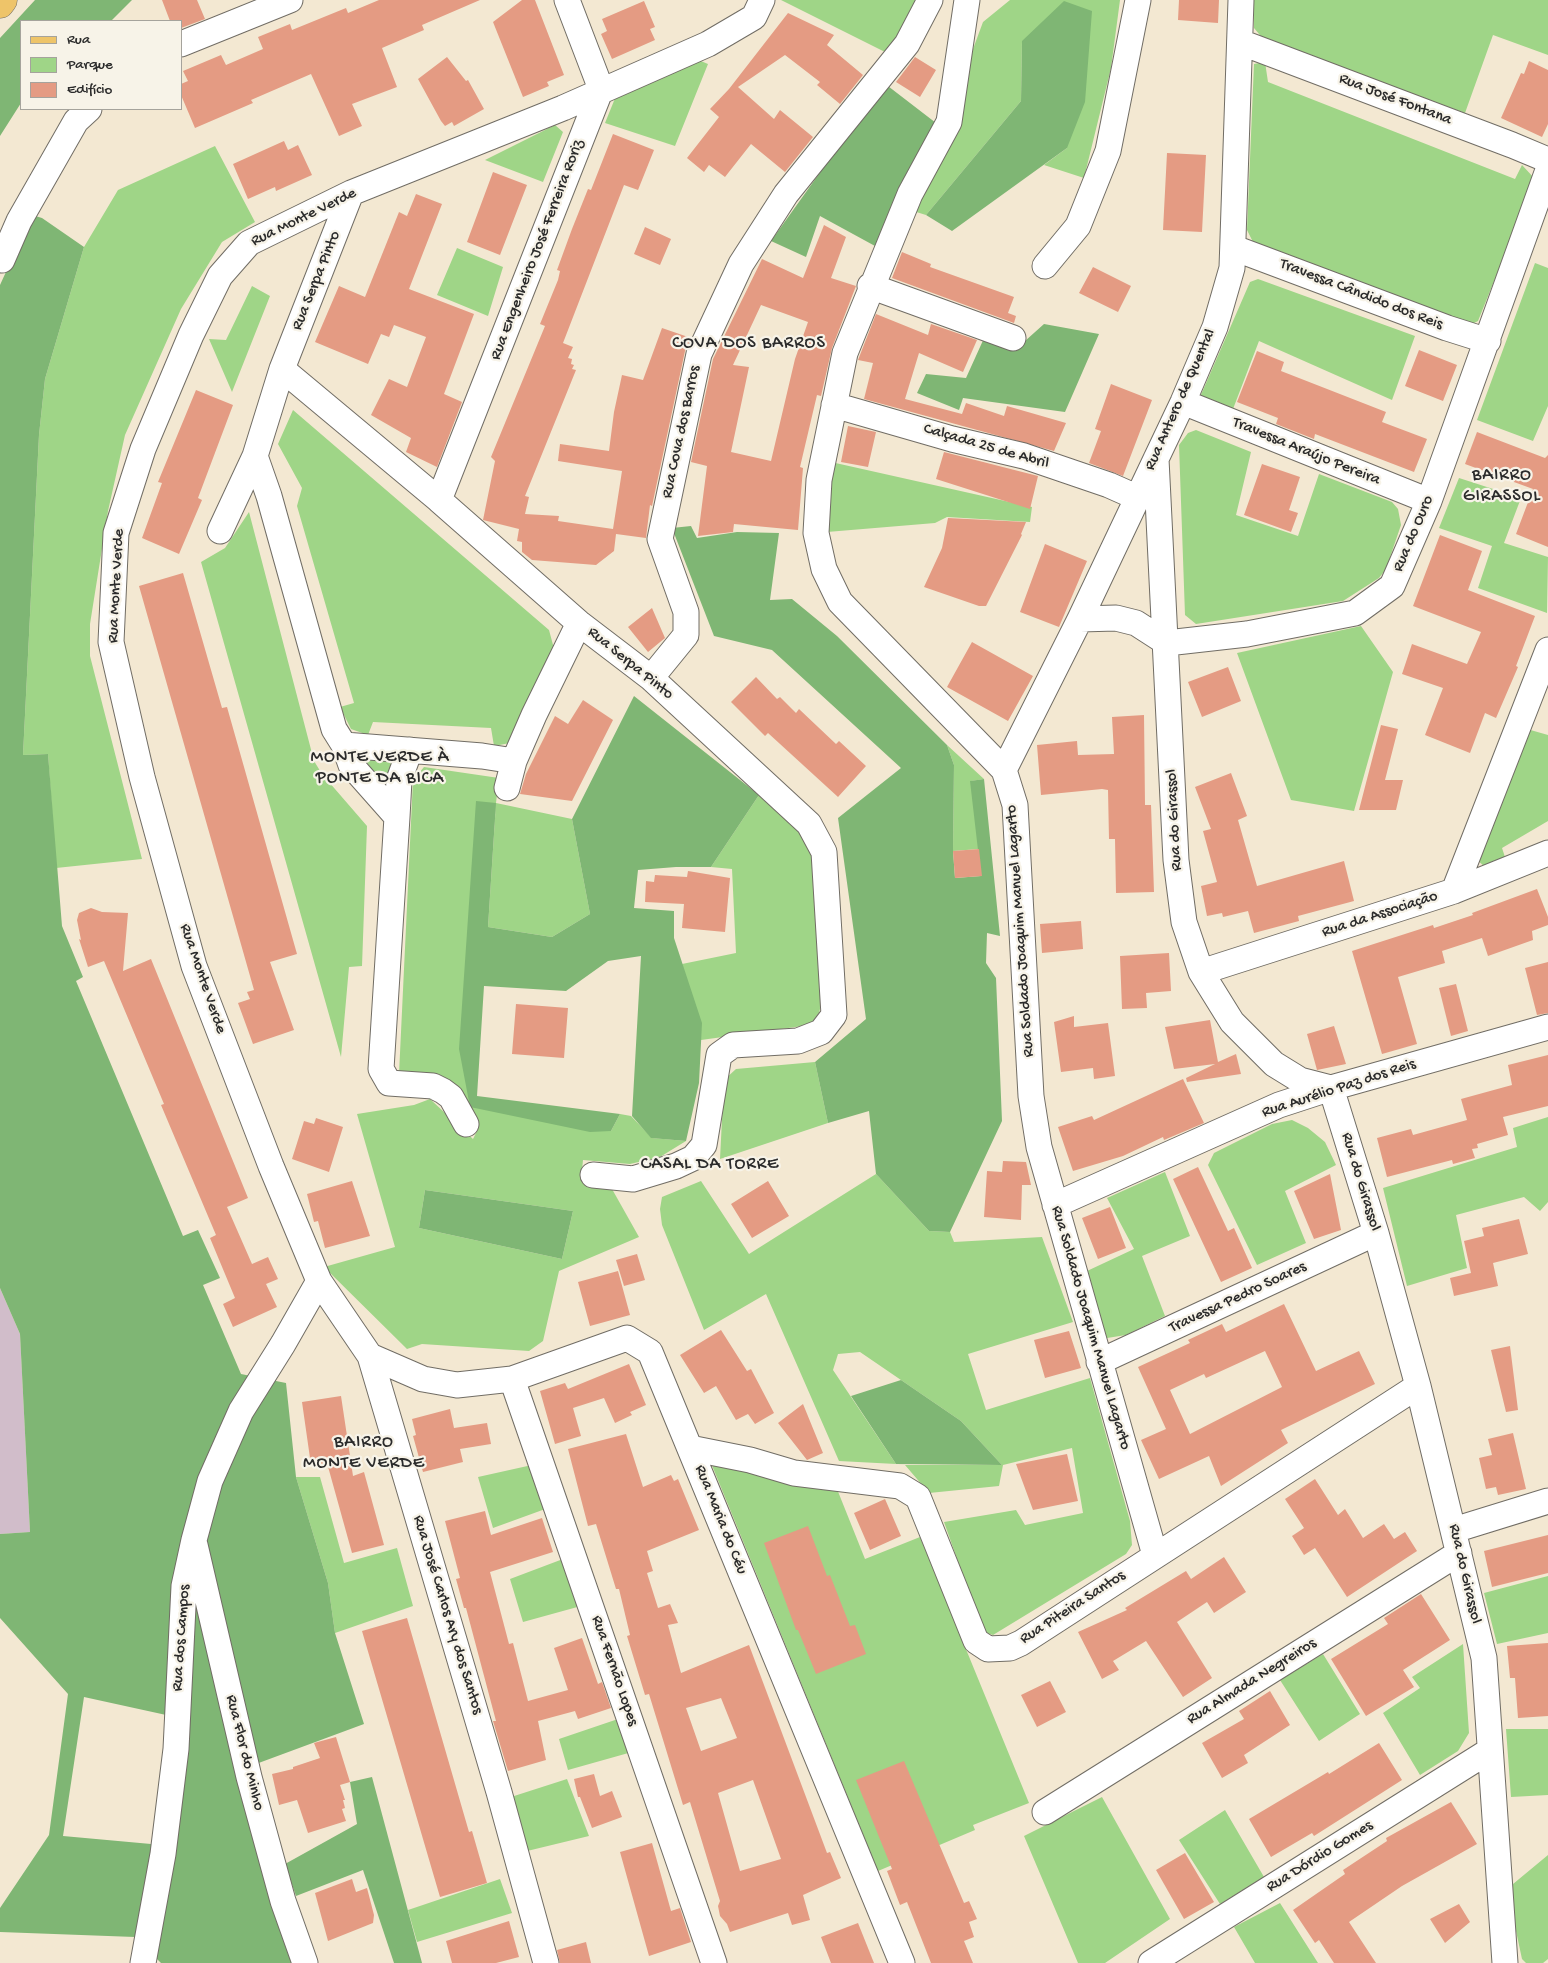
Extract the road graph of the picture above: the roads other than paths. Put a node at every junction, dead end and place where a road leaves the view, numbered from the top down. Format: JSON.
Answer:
{"nodes":[{"id":1,"x":3,"y":0,"type":"edge"},
{"id":2,"x":290,"y":0,"type":"edge"},
{"id":3,"x":566,"y":0,"type":"edge"},
{"id":4,"x":762,"y":0,"type":"edge"},
{"id":5,"x":930,"y":0,"type":"edge"},
{"id":6,"x":966,"y":0,"type":"edge"},
{"id":7,"x":1138,"y":0,"type":"edge"},
{"id":8,"x":1241,"y":0,"type":"edge"},
{"id":9,"x":0,"y":4,"type":"edge"},
{"id":10,"x":1240,"y":42,"type":"junction"},
{"id":11,"x":182,"y":44,"type":"edge"},
{"id":12,"x":601,"y":89,"type":"junction"},
{"id":13,"x":88,"y":110,"type":"edge"},
{"id":14,"x":1548,"y":160,"type":"edge"},
{"id":15,"x":1548,"y":170,"type":"edge"},
{"id":16,"x":351,"y":194,"type":"junction"},
{"id":17,"x":1234,"y":248,"type":"junction"},
{"id":18,"x":2,"y":260,"type":"dead end"},
{"id":19,"x":1045,"y":266,"type":"dead end"},
{"id":20,"x":870,"y":286,"type":"junction"},
{"id":21,"x":1013,"y":338,"type":"dead end"},
{"id":22,"x":1488,"y":341,"type":"junction"},
{"id":23,"x":282,"y":369,"type":"junction"},
{"id":24,"x":1184,"y":402,"type":"junction"},
{"id":25,"x":834,"y":405,"type":"junction"},
{"id":26,"x":255,"y":456,"type":"junction"},
{"id":27,"x":1156,"y":458,"type":"junction"},
{"id":28,"x":1136,"y":497,"type":"junction"},
{"id":29,"x":439,"y":500,"type":"junction"},
{"id":30,"x":1429,"y":501,"type":"junction"},
{"id":31,"x":220,"y":531,"type":"dead end"},
{"id":32,"x":1080,"y":619,"type":"junction"},
{"id":33,"x":580,"y":623,"type":"junction"},
{"id":34,"x":1167,"y":644,"type":"junction"},
{"id":35,"x":1548,"y":650,"type":"edge"},
{"id":36,"x":651,"y":678,"type":"junction"},
{"id":37,"x":344,"y":745,"type":"junction"},
{"id":38,"x":410,"y":750,"type":"junction"},
{"id":39,"x":514,"y":761,"type":"junction"},
{"id":40,"x":1004,"y":770,"type":"junction"},
{"id":41,"x":507,"y":788,"type":"dead end"},
{"id":42,"x":397,"y":817,"type":"junction"},
{"id":43,"x":1548,"y":853,"type":"edge"},
{"id":44,"x":1454,"y":891,"type":"junction"},
{"id":45,"x":1201,"y":972,"type":"junction"},
{"id":46,"x":1548,"y":1027,"type":"edge"},
{"id":47,"x":1331,"y":1088,"type":"junction"},
{"id":48,"x":466,"y":1124,"type":"dead end"},
{"id":49,"x":593,"y":1175,"type":"dead end"},
{"id":50,"x":1055,"y":1205,"type":"junction"},
{"id":51,"x":1376,"y":1233,"type":"junction"},
{"id":52,"x":319,"y":1281,"type":"junction"},
{"id":53,"x":370,"y":1356,"type":"junction"},
{"id":54,"x":1099,"y":1362,"type":"junction"},
{"id":55,"x":512,"y":1379,"type":"junction"},
{"id":56,"x":1418,"y":1386,"type":"junction"},
{"id":57,"x":690,"y":1448,"type":"junction"},
{"id":58,"x":1548,"y":1501,"type":"edge"},
{"id":59,"x":194,"y":1540,"type":"junction"},
{"id":60,"x":1456,"y":1542,"type":"junction"},
{"id":61,"x":1155,"y":1555,"type":"junction"},
{"id":62,"x":1489,"y":1751,"type":"junction"},
{"id":63,"x":1046,"y":1812,"type":"dead end"},
{"id":64,"x":143,"y":1963,"type":"edge"},
{"id":65,"x":305,"y":1963,"type":"edge"},
{"id":66,"x":546,"y":1963,"type":"edge"},
{"id":67,"x":714,"y":1963,"type":"edge"},
{"id":68,"x":902,"y":1963,"type":"edge"},
{"id":69,"x":1151,"y":1963,"type":"edge"},
{"id":70,"x":1505,"y":1963,"type":"edge"}],
"edges":[{"from":1,"to":9,"type":"main road"},
{"from":2,"to":11,"type":"street"},
{"from":3,"to":12,"type":"street"},
{"from":4,"to":12,"type":"street","name":"Rua Monte Verde"},
{"from":5,"to":36,"type":"street","name":"Rua Cova dos Barros"},
{"from":6,"to":20,"type":"street","name":"Rua Soldado Joaquim Manuel Lagarto"},
{"from":7,"to":19,"type":"street"},
{"from":8,"to":10,"type":"street","name":"Rua Antero de Quental"},
{"from":10,"to":14,"type":"street","name":"Rua José Fontana"},
{"from":10,"to":17,"type":"street","name":"Rua Antero de Quental"},
{"from":12,"to":16,"type":"street","name":"Rua Monte Verde"},
{"from":12,"to":29,"type":"street","name":"Rua Engenheiro José Ferreira Roriz"},
{"from":13,"to":18,"type":"street"},
{"from":15,"to":22,"type":"street","name":"Rua do Ouro"},
{"from":16,"to":23,"type":"street","name":"Rua Serpa Pinto"},
{"from":16,"to":52,"type":"street","name":"Rua Monte Verde"},
{"from":17,"to":22,"type":"street","name":"Travessa Cândido dos Reis"},
{"from":17,"to":24,"type":"street","name":"Rua Antero de Quental"},
{"from":20,"to":21,"type":"street"},
{"from":20,"to":25,"type":"street","name":"Rua Soldado Joaquim Manuel Lagarto"},
{"from":22,"to":30,"type":"street","name":"Rua do Ouro"},
{"from":23,"to":26,"type":"street","name":"Rua Serpa Pinto"},
{"from":23,"to":29,"type":"street","name":"Rua Serpa Pinto"},
{"from":24,"to":27,"type":"street","name":"Rua Antero de Quental"},
{"from":24,"to":30,"type":"street","name":"Travessa Araújo Pereira"},
{"from":25,"to":28,"type":"street","name":"Calçada 25 de Abril"},
{"from":25,"to":40,"type":"street","name":"Rua Soldado Joaquim Manuel Lagarto"},
{"from":26,"to":31,"type":"street","name":"Rua Serpa Pinto"},
{"from":26,"to":37,"type":"street"},
{"from":27,"to":28,"type":"street","name":"Rua Antero de Quental"},
{"from":27,"to":34,"type":"street","name":"Rua do Girassol"},
{"from":28,"to":32,"type":"street","name":"Rua Antero de Quental"},
{"from":29,"to":33,"type":"street","name":"Rua Serpa Pinto"},
{"from":30,"to":34,"type":"street","name":"Rua do Ouro"},
{"from":32,"to":34,"type":"street"},
{"from":32,"to":40,"type":"street","name":"Rua Antero de Quental"},
{"from":33,"to":36,"type":"street","name":"Rua Serpa Pinto"},
{"from":33,"to":39,"type":"street"},
{"from":34,"to":45,"type":"street","name":"Rua do Girassol"},
{"from":35,"to":44,"type":"street","name":"Rua da Associação"},
{"from":36,"to":49,"type":"street","name":"Rua Serpa Pinto"},
{"from":37,"to":38,"type":"street"},
{"from":37,"to":42,"type":"street"},
{"from":38,"to":39,"type":"street"},
{"from":38,"to":42,"type":"street"},
{"from":39,"to":41,"type":"street"},
{"from":40,"to":50,"type":"street","name":"Rua Soldado Joaquim Manuel Lagarto"},
{"from":42,"to":48,"type":"street"},
{"from":43,"to":44,"type":"street"},
{"from":44,"to":45,"type":"street","name":"Rua da Associação"},
{"from":45,"to":47,"type":"street","name":"Rua do Girassol"},
{"from":46,"to":47,"type":"street","name":"Rua Aurélio Paz dos Reis"},
{"from":47,"to":50,"type":"street","name":"Rua Aurélio Paz dos Reis"},
{"from":47,"to":51,"type":"street","name":"Rua do Girassol"},
{"from":50,"to":54,"type":"street","name":"Rua Soldado Joaquim Manuel Lagarto"},
{"from":51,"to":54,"type":"street","name":"Travessa Pedro Soares"},
{"from":51,"to":56,"type":"street","name":"Rua do Girassol"},
{"from":52,"to":53,"type":"street","name":"Rua José Carlos Ary dos Santos"},
{"from":52,"to":59,"type":"street","name":"Rua dos Campos"},
{"from":53,"to":55,"type":"street","name":"Rua Maria do Céu"},
{"from":53,"to":66,"type":"street","name":"Rua José Carlos Ary dos Santos"},
{"from":54,"to":61,"type":"street","name":"Rua Soldado Joaquim Manuel Lagarto"},
{"from":55,"to":57,"type":"street","name":"Rua Maria do Céu"},
{"from":55,"to":67,"type":"street","name":"Rua Fernão Lopes"},
{"from":56,"to":60,"type":"street","name":"Rua do Girassol"},
{"from":56,"to":61,"type":"street","name":"Rua Piteira Santos"},
{"from":57,"to":61,"type":"street","name":"Rua Piteira Santos"},
{"from":57,"to":68,"type":"street","name":"Rua Maria do Céu"},
{"from":58,"to":60,"type":"street","name":"Rua Almada Negreiros"},
{"from":59,"to":64,"type":"street","name":"Rua dos Campos"},
{"from":59,"to":65,"type":"street","name":"Rua Flor do Minho"},
{"from":60,"to":62,"type":"street","name":"Rua do Girassol"},
{"from":60,"to":63,"type":"street","name":"Rua Almada Negreiros"},
{"from":62,"to":69,"type":"street","name":"Rua Dórdio Gomes"},
{"from":62,"to":70,"type":"street","name":"Rua do Girassol"}]}
